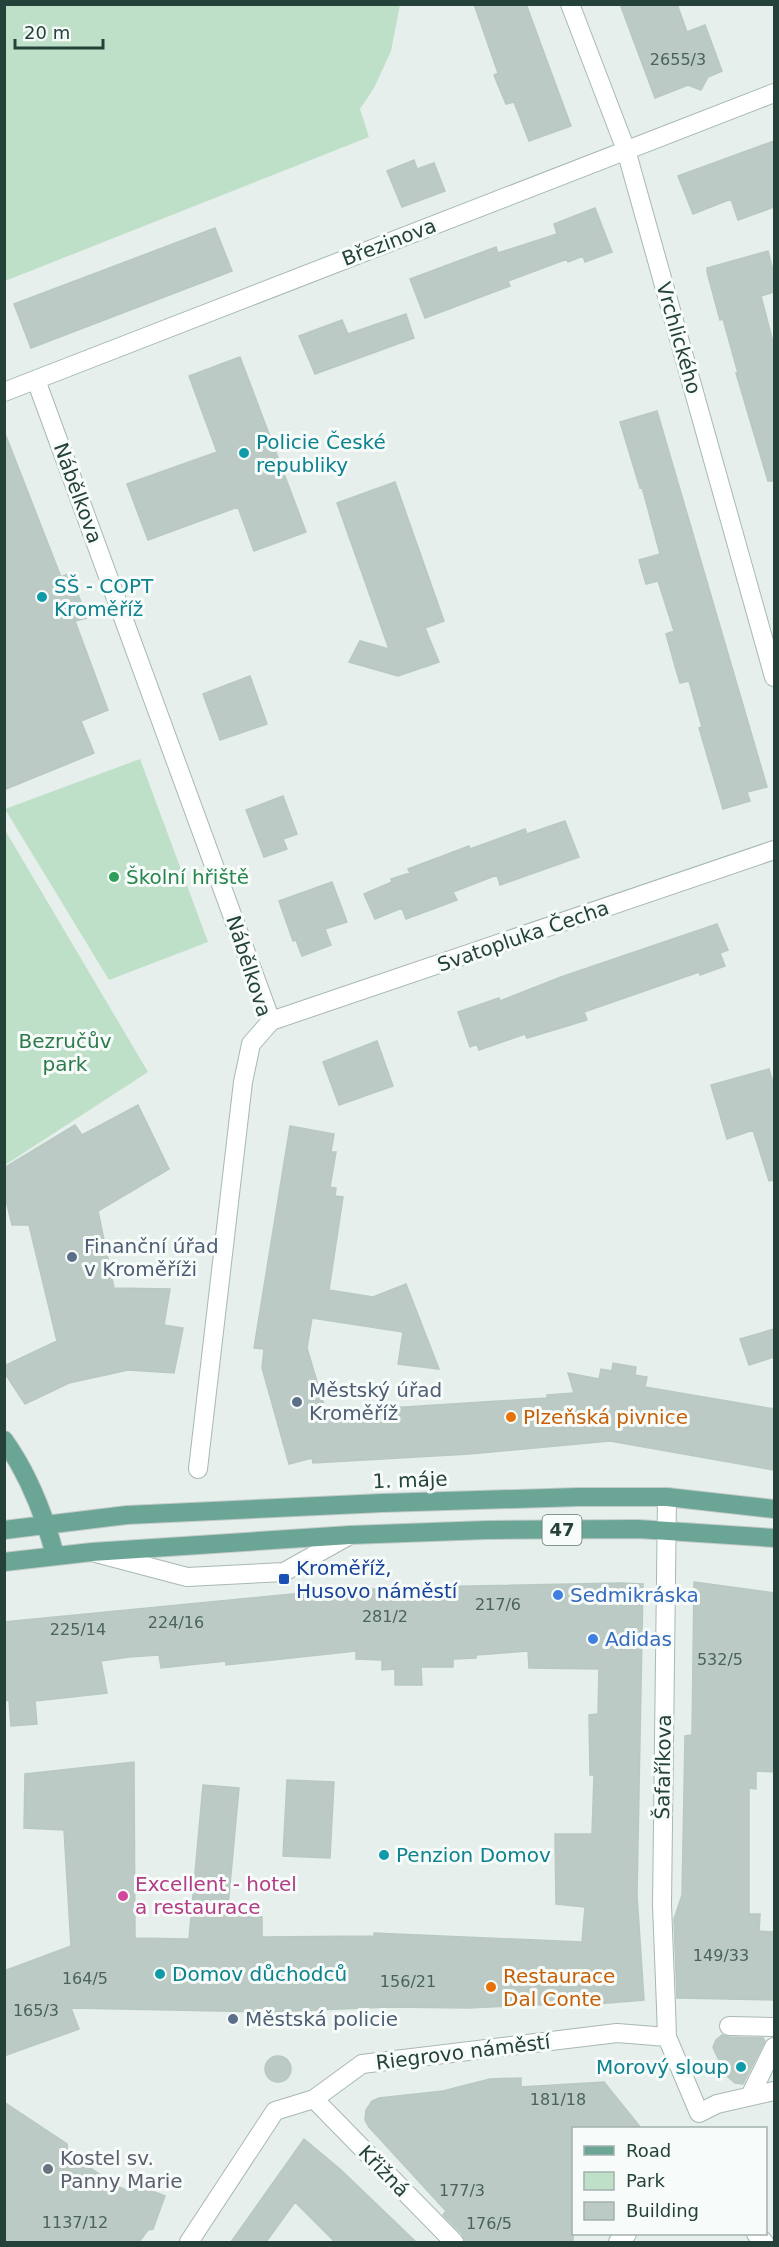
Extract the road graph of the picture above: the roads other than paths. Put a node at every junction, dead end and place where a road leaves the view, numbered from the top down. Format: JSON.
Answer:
{"nodes":[{"id":1,"x":570,"y":4,"type":"edge"},
{"id":2,"x":774,"y":93,"type":"edge"},
{"id":3,"x":626,"y":150,"type":"junction"},
{"id":4,"x":36,"y":380,"type":"junction"},
{"id":5,"x":4,"y":392,"type":"edge"},
{"id":6,"x":774,"y":677,"type":"edge"},
{"id":7,"x":774,"y":850,"type":"edge"},
{"id":8,"x":271,"y":1021,"type":"junction"},
{"id":9,"x":4,"y":1440,"type":"edge"},
{"id":10,"x":198,"y":1469,"type":"dead end"},
{"id":11,"x":668,"y":1497,"type":"junction"},
{"id":12,"x":774,"y":1509,"type":"edge"},
{"id":13,"x":47,"y":1525,"type":"junction"},
{"id":14,"x":4,"y":1530,"type":"edge"},
{"id":15,"x":667,"y":1531,"type":"junction"},
{"id":16,"x":350,"y":1535,"type":"junction"},
{"id":17,"x":774,"y":1538,"type":"edge"},
{"id":18,"x":92,"y":1552,"type":"junction"},
{"id":19,"x":56,"y":1555,"type":"junction"},
{"id":20,"x":4,"y":1562,"type":"edge"},
{"id":21,"x":729,"y":2026,"type":"dead end"},
{"id":22,"x":774,"y":2027,"type":"edge"},
{"id":23,"x":668,"y":2037,"type":"junction"},
{"id":24,"x":774,"y":2047,"type":"edge"},
{"id":25,"x":774,"y":2091,"type":"edge"},
{"id":26,"x":750,"y":2096,"type":"junction"},
{"id":27,"x":314,"y":2099,"type":"junction"},
{"id":28,"x":699,"y":2121,"type":"edge"},
{"id":29,"x":189,"y":2242,"type":"edge"},
{"id":30,"x":454,"y":2242,"type":"edge"}],
"edges":[{"from":1,"to":3,"type":"street","name":"Vrchlického"},
{"from":2,"to":3,"type":"street","name":"Březinova"},
{"from":3,"to":4,"type":"street","name":"Březinova"},
{"from":3,"to":6,"type":"street","name":"Vrchlického"},
{"from":4,"to":5,"type":"street","name":"Březinova"},
{"from":4,"to":8,"type":"street","name":"Nábělkova"},
{"from":7,"to":8,"type":"street","name":"Svatopluka Čecha"},
{"from":8,"to":10,"type":"street","name":"Nábělkova"},
{"from":9,"to":13,"type":"main road"},
{"from":11,"to":12,"type":"main road","name":"1. máje","number":"47"},
{"from":11,"to":13,"type":"main road","name":"1. máje","number":"47"},
{"from":11,"to":15,"type":"street","name":"Šafaříkova"},
{"from":13,"to":14,"type":"main road","number":"47"},
{"from":13,"to":19,"type":"main road"},
{"from":15,"to":16,"type":"main road","number":"47"},
{"from":15,"to":17,"type":"main road","number":"47"},
{"from":15,"to":23,"type":"street","name":"Šafaříkova"},
{"from":16,"to":18,"type":"main road","number":"47"},
{"from":16,"to":18,"type":"street"},
{"from":18,"to":19,"type":"main road","number":"47"},
{"from":19,"to":20,"type":"main road","number":"47"},
{"from":21,"to":22,"type":"street"},
{"from":23,"to":27,"type":"street","name":"Riegrovo náměstí"},
{"from":23,"to":28,"type":"street"},
{"from":24,"to":26,"type":"street"},
{"from":25,"to":26,"type":"street"},
{"from":26,"to":28,"type":"street"},
{"from":27,"to":29,"type":"street","name":"Riegrovo náměstí"},
{"from":27,"to":30,"type":"street","name":"Křižná"}]}
